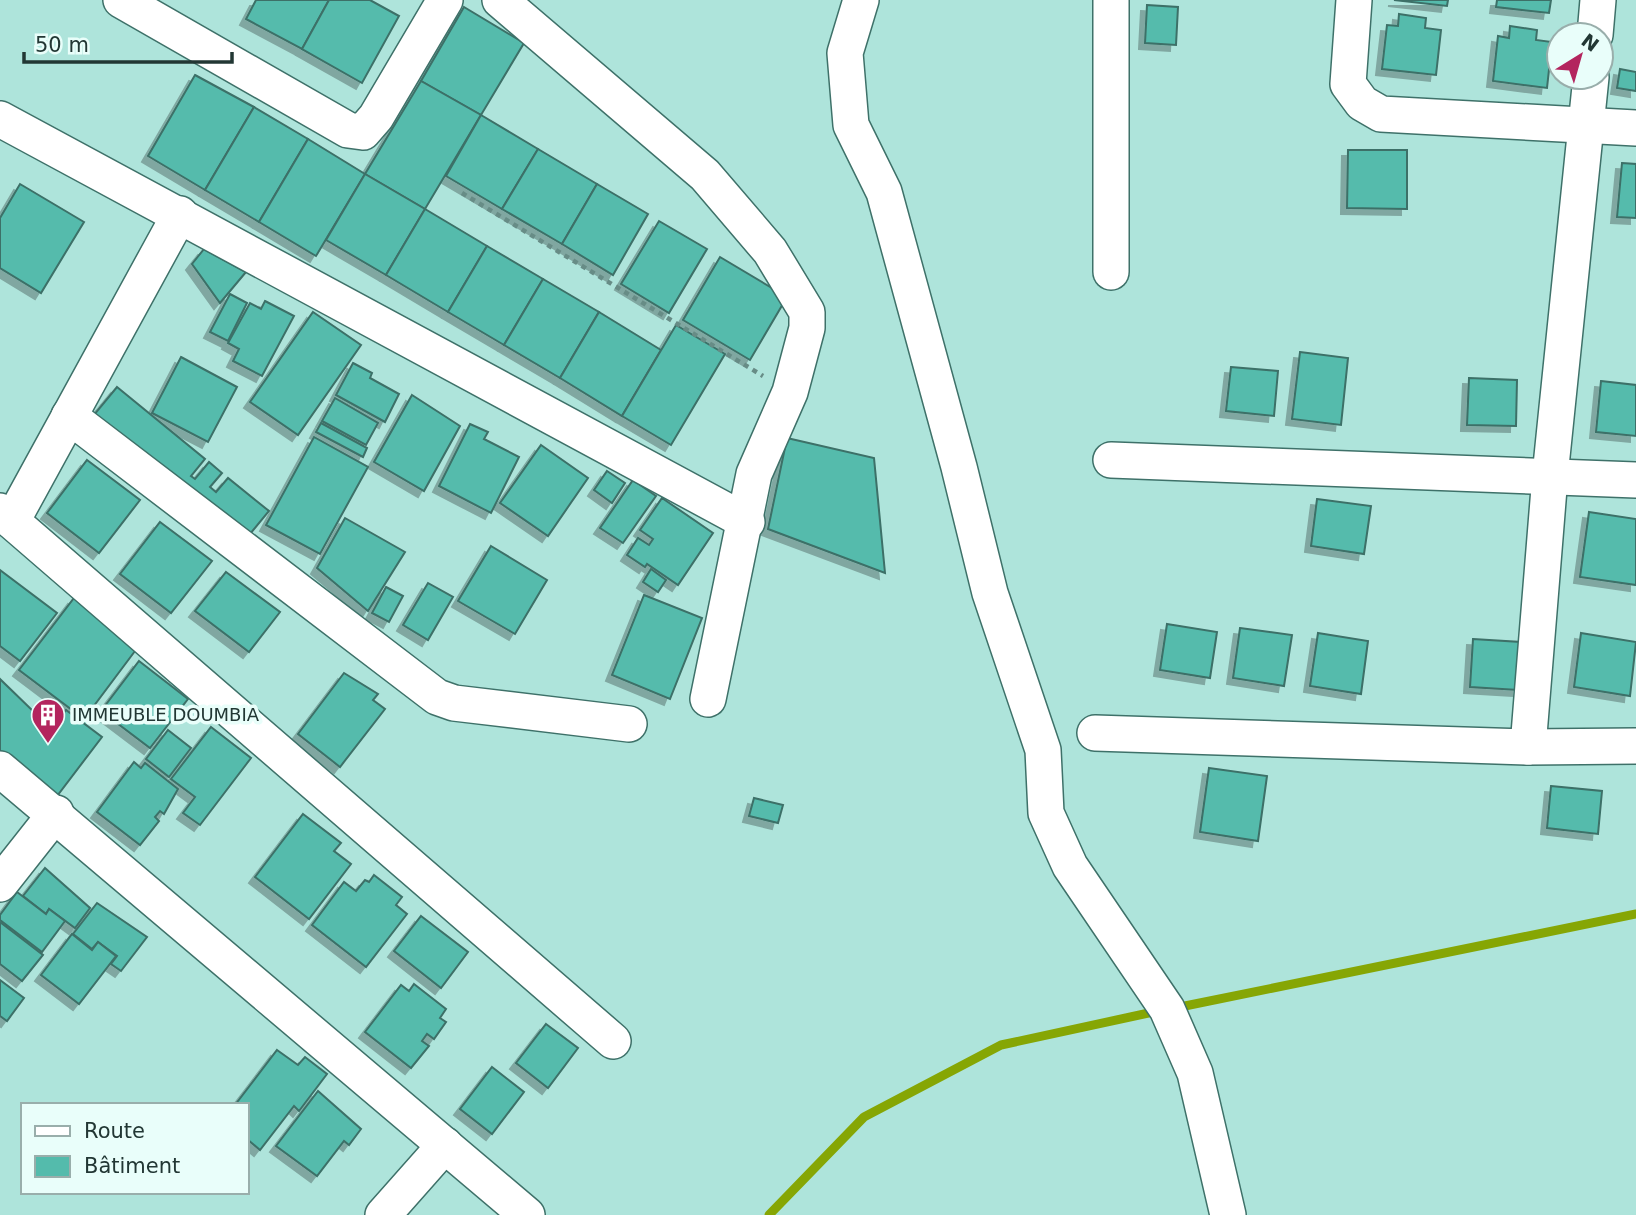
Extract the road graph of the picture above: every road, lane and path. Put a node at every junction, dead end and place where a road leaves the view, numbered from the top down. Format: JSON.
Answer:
{"nodes":[{"id":1,"x":121,"y":0,"type":"edge"},
{"id":2,"x":445,"y":0,"type":"edge"},
{"id":3,"x":500,"y":0,"type":"edge"},
{"id":4,"x":861,"y":0,"type":"edge"},
{"id":5,"x":1111,"y":0,"type":"edge"},
{"id":6,"x":1354,"y":0,"type":"edge"},
{"id":7,"x":1598,"y":0,"type":"edge"},
{"id":8,"x":1596,"y":21,"type":"edge"},
{"id":9,"x":1590,"y":91,"type":"edge"},
{"id":10,"x":0,"y":119,"type":"edge"},
{"id":11,"x":1586,"y":125,"type":"junction"},
{"id":12,"x":1636,"y":128,"type":"edge"},
{"id":13,"x":462,"y":193,"type":"dead end"},
{"id":14,"x":180,"y":214,"type":"junction"},
{"id":15,"x":1111,"y":272,"type":"dead end"},
{"id":16,"x":790,"y":392,"type":"junction"},
{"id":17,"x":69,"y":416,"type":"junction"},
{"id":18,"x":1111,"y":460,"type":"dead end"},
{"id":19,"x":1550,"y":477,"type":"junction"},
{"id":20,"x":1636,"y":480,"type":"edge"},
{"id":21,"x":6,"y":516,"type":"edge"},
{"id":22,"x":747,"y":522,"type":"junction"},
{"id":23,"x":708,"y":699,"type":"dead end"},
{"id":24,"x":629,"y":724,"type":"dead end"},
{"id":25,"x":1096,"y":733,"type":"dead end"},
{"id":26,"x":1636,"y":746,"type":"edge"},
{"id":27,"x":1528,"y":747,"type":"junction"},
{"id":28,"x":0,"y":769,"type":"edge"},
{"id":29,"x":56,"y":813,"type":"junction"},
{"id":30,"x":0,"y":884,"type":"edge"},
{"id":31,"x":613,"y":1041,"type":"dead end"},
{"id":32,"x":444,"y":1145,"type":"junction"},
{"id":33,"x":383,"y":1215,"type":"edge"},
{"id":34,"x":527,"y":1215,"type":"edge"},
{"id":35,"x":1228,"y":1215,"type":"edge"}],
"edges":[{"from":1,"to":2,"type":"street"},
{"from":3,"to":16,"type":"street"},
{"from":4,"to":35,"type":"street"},
{"from":5,"to":15,"type":"street"},
{"from":6,"to":11,"type":"street"},
{"from":7,"to":8,"type":"street"},
{"from":9,"to":11,"type":"street"},
{"from":10,"to":14,"type":"street"},
{"from":11,"to":12,"type":"street"},
{"from":11,"to":19,"type":"street"},
{"from":13,"to":16,"type":"path"},
{"from":14,"to":17,"type":"street"},
{"from":14,"to":22,"type":"street"},
{"from":16,"to":22,"type":"street"},
{"from":17,"to":21,"type":"street"},
{"from":17,"to":24,"type":"street"},
{"from":18,"to":19,"type":"street"},
{"from":19,"to":20,"type":"street"},
{"from":19,"to":27,"type":"street"},
{"from":21,"to":31,"type":"street"},
{"from":22,"to":23,"type":"street"},
{"from":25,"to":27,"type":"street"},
{"from":26,"to":27,"type":"street"},
{"from":28,"to":29,"type":"street"},
{"from":29,"to":30,"type":"street"},
{"from":29,"to":32,"type":"street"},
{"from":32,"to":33,"type":"street"},
{"from":32,"to":34,"type":"street"}]}
